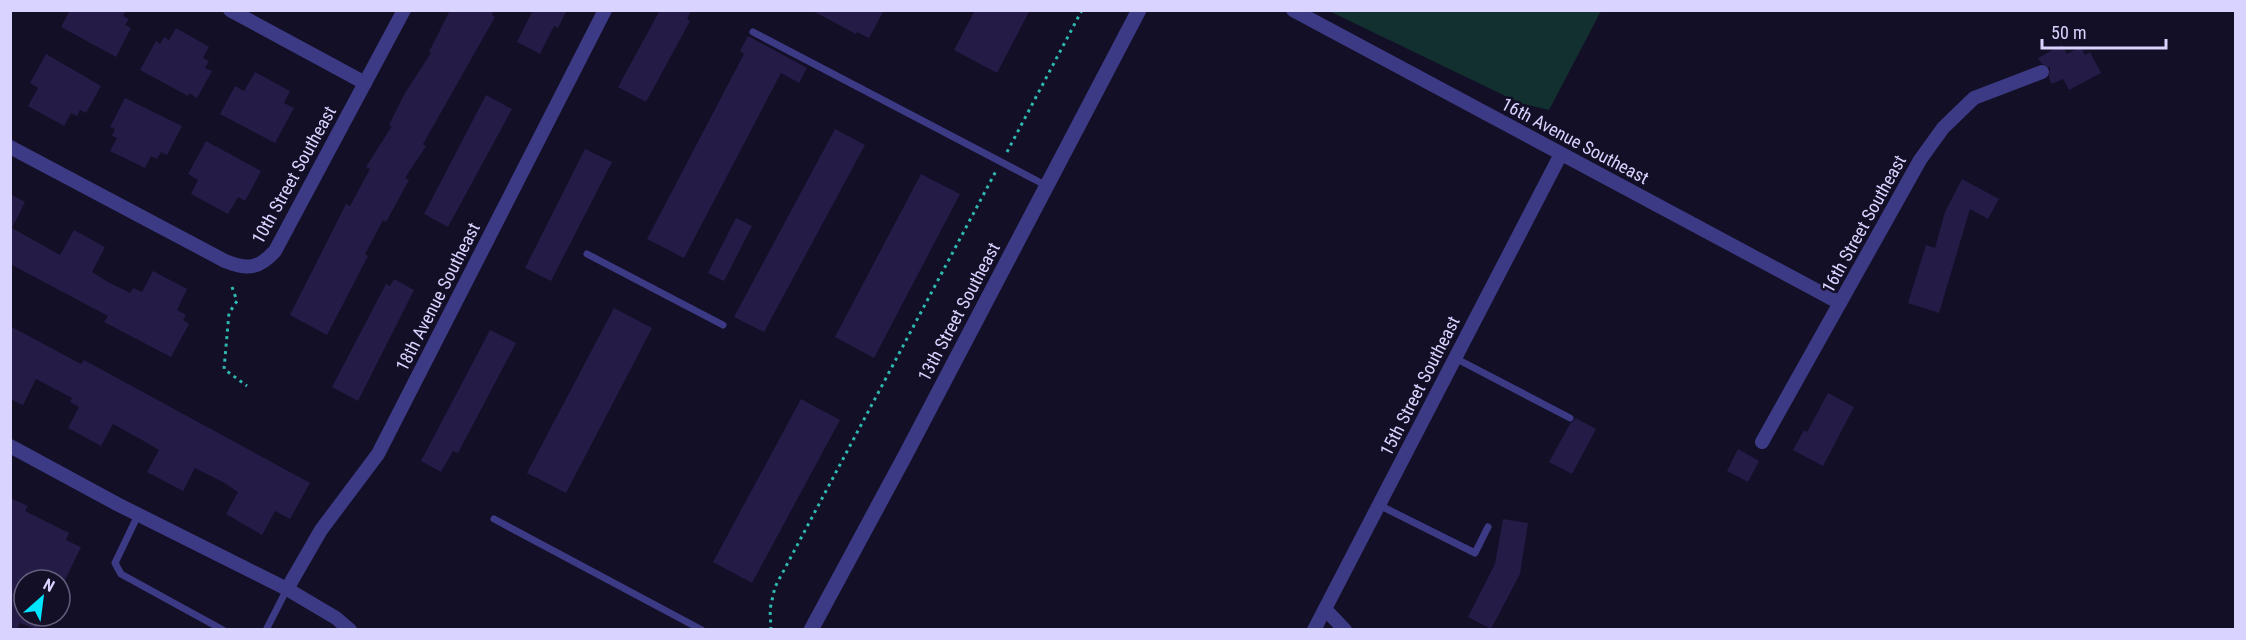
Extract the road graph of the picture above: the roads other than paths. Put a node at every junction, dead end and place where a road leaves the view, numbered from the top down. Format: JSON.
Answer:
{"nodes":[{"id":1,"x":230,"y":10,"type":"edge"},
{"id":2,"x":404,"y":10,"type":"edge"},
{"id":3,"x":605,"y":10,"type":"edge"},
{"id":4,"x":1139,"y":10,"type":"edge"},
{"id":5,"x":1293,"y":10,"type":"edge"},
{"id":6,"x":753,"y":32,"type":"dead end"},
{"id":7,"x":2042,"y":72,"type":"dead end"},
{"id":8,"x":365,"y":83,"type":"junction"},
{"id":9,"x":10,"y":147,"type":"edge"},
{"id":10,"x":1561,"y":154,"type":"junction"},
{"id":11,"x":1047,"y":186,"type":"junction"},
{"id":12,"x":587,"y":254,"type":"dead end"},
{"id":13,"x":1840,"y":303,"type":"junction"},
{"id":14,"x":723,"y":325,"type":"dead end"},
{"id":15,"x":1455,"y":358,"type":"junction"},
{"id":16,"x":1570,"y":418,"type":"dead end"},
{"id":17,"x":1762,"y":442,"type":"dead end"},
{"id":18,"x":10,"y":446,"type":"edge"},
{"id":19,"x":1378,"y":505,"type":"junction"},
{"id":20,"x":138,"y":515,"type":"junction"},
{"id":21,"x":494,"y":519,"type":"dead end"},
{"id":22,"x":1488,"y":528,"type":"dead end"},
{"id":23,"x":287,"y":589,"type":"junction"},
{"id":24,"x":1325,"y":609,"type":"junction"},
{"id":25,"x":223,"y":630,"type":"edge"},
{"id":26,"x":266,"y":630,"type":"edge"},
{"id":27,"x":350,"y":630,"type":"edge"},
{"id":28,"x":702,"y":630,"type":"edge"},
{"id":29,"x":811,"y":630,"type":"edge"},
{"id":30,"x":1314,"y":630,"type":"edge"},
{"id":31,"x":1346,"y":630,"type":"edge"}],
"edges":[{"from":1,"to":8,"type":"street"},
{"from":2,"to":8,"type":"street","name":"10th Street Southeast"},
{"from":3,"to":23,"type":"street","name":"18th Avenue Southeast"},
{"from":4,"to":11,"type":"street","name":"13th Street Southeast"},
{"from":5,"to":10,"type":"street","name":"16th Avenue Southeast"},
{"from":6,"to":11,"type":"lane"},
{"from":7,"to":13,"type":"street","name":"16th Street Southeast"},
{"from":8,"to":9,"type":"street","name":"10th Street Southeast"},
{"from":10,"to":13,"type":"street","name":"16th Avenue Southeast"},
{"from":10,"to":15,"type":"street","name":"15th Street Southeast"},
{"from":11,"to":29,"type":"street","name":"13th Street Southeast"},
{"from":12,"to":14,"type":"lane"},
{"from":13,"to":17,"type":"street","name":"16th Street Southeast"},
{"from":15,"to":16,"type":"lane"},
{"from":15,"to":19,"type":"street","name":"15th Street Southeast"},
{"from":18,"to":20,"type":"street"},
{"from":19,"to":22,"type":"lane"},
{"from":19,"to":24,"type":"street","name":"15th Street Southeast"},
{"from":20,"to":23,"type":"street"},
{"from":20,"to":25,"type":"lane"},
{"from":21,"to":28,"type":"lane"},
{"from":23,"to":26,"type":"lane"},
{"from":23,"to":27,"type":"street"},
{"from":24,"to":30,"type":"street"},
{"from":24,"to":31,"type":"street"}]}
